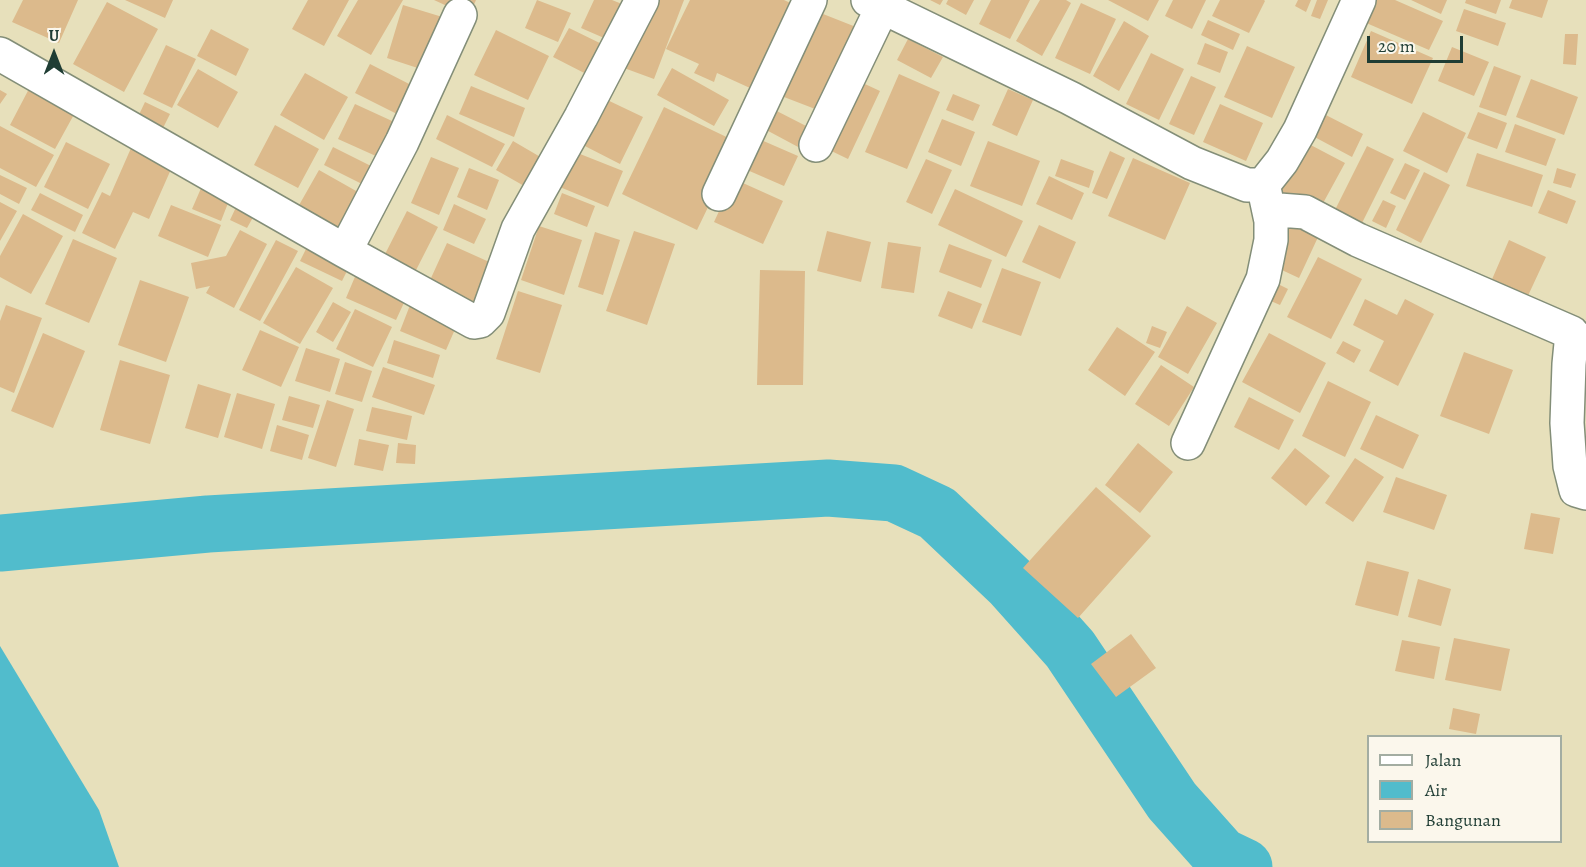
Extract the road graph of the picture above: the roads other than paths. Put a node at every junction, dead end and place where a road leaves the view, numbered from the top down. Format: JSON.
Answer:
{"nodes":[{"id":1,"x":642,"y":0,"type":"edge"},
{"id":2,"x":810,"y":0,"type":"edge"},
{"id":3,"x":1359,"y":0,"type":"edge"},
{"id":4,"x":875,"y":4,"type":"edge"},
{"id":5,"x":460,"y":15,"type":"dead end"},
{"id":6,"x":0,"y":54,"type":"edge"},
{"id":7,"x":816,"y":145,"type":"dead end"},
{"id":8,"x":719,"y":194,"type":"dead end"},
{"id":9,"x":1266,"y":200,"type":"junction"},
{"id":10,"x":345,"y":251,"type":"junction"},
{"id":11,"x":1188,"y":443,"type":"dead end"},
{"id":12,"x":1586,"y":493,"type":"edge"}],
"edges":[{"from":1,"to":10,"type":"street"},
{"from":2,"to":8,"type":"street"},
{"from":3,"to":9,"type":"street"},
{"from":4,"to":7,"type":"street"},
{"from":4,"to":9,"type":"street"},
{"from":5,"to":10,"type":"street"},
{"from":6,"to":10,"type":"street"},
{"from":9,"to":11,"type":"street"},
{"from":9,"to":12,"type":"street"}]}
